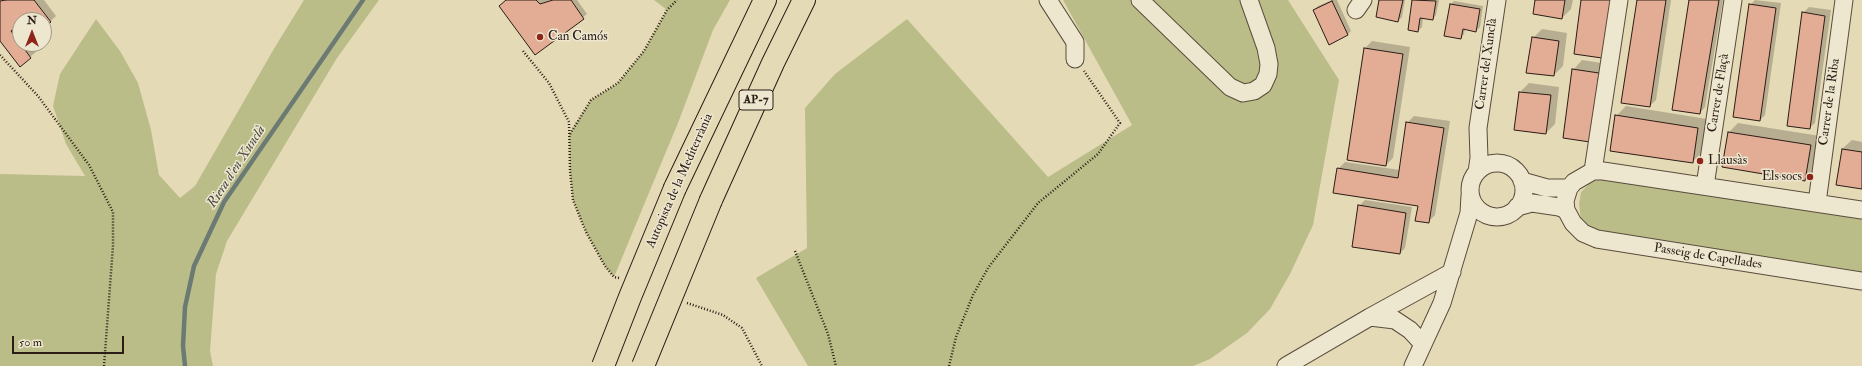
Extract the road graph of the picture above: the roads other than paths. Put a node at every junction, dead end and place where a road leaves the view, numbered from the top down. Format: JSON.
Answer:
{"nodes":[{"id":1,"x":765,"y":0,"type":"edge"},
{"id":2,"x":804,"y":0,"type":"edge"},
{"id":3,"x":1048,"y":0,"type":"edge"},
{"id":4,"x":1140,"y":0,"type":"edge"},
{"id":5,"x":1249,"y":0,"type":"edge"},
{"id":6,"x":1497,"y":0,"type":"edge"},
{"id":7,"x":1618,"y":0,"type":"edge"},
{"id":8,"x":1733,"y":0,"type":"edge"},
{"id":9,"x":1844,"y":0,"type":"edge"},
{"id":10,"x":1075,"y":59,"type":"road end"},
{"id":11,"x":1478,"y":128,"type":"junction"},
{"id":12,"x":1505,"y":165,"type":"junction"},
{"id":13,"x":1593,"y":171,"type":"junction"},
{"id":14,"x":1477,"y":172,"type":"junction"},
{"id":15,"x":1522,"y":181,"type":"junction"},
{"id":16,"x":1705,"y":186,"type":"junction"},
{"id":17,"x":1568,"y":188,"type":"junction"},
{"id":18,"x":1470,"y":196,"type":"junction"},
{"id":19,"x":1817,"y":204,"type":"junction"},
{"id":20,"x":1518,"y":207,"type":"junction"},
{"id":21,"x":1566,"y":210,"type":"junction"},
{"id":22,"x":1862,"y":210,"type":"edge"},
{"id":23,"x":1495,"y":217,"type":"junction"},
{"id":24,"x":1461,"y":240,"type":"junction"},
{"id":25,"x":1452,"y":272,"type":"junction"},
{"id":26,"x":1862,"y":281,"type":"edge"},
{"id":27,"x":1370,"y":317,"type":"junction"},
{"id":28,"x":1423,"y":344,"type":"junction"},
{"id":29,"x":603,"y":366,"type":"edge"},
{"id":30,"x":643,"y":366,"type":"edge"},
{"id":31,"x":1286,"y":366,"type":"edge"},
{"id":32,"x":1413,"y":366,"type":"edge"}],
"edges":[{"from":1,"to":29,"type":"highway","name":"Autopista de la Mediterrània","number":"AP-7","bridge":true},
{"from":2,"to":30,"type":"highway","number":"AP-7","bridge":true},
{"from":3,"to":10,"type":"street"},
{"from":4,"to":5,"type":"street"},
{"from":6,"to":11,"type":"street","name":"Carrer del Xunclà"},
{"from":7,"to":13,"type":"street"},
{"from":8,"to":16,"type":"street","name":"Carrer de Flaçà"},
{"from":9,"to":19,"type":"street","name":"Carrer de la Riba"},
{"from":11,"to":12,"type":"street","name":"Carrer del Xunclà"},
{"from":11,"to":14,"type":"street","name":"Carrer del Xunclà"},
{"from":12,"to":14,"type":"street"},
{"from":12,"to":15,"type":"street"},
{"from":13,"to":16,"type":"street"},
{"from":13,"to":17,"type":"street"},
{"from":14,"to":18,"type":"street"},
{"from":15,"to":17,"type":"street"},
{"from":15,"to":20,"type":"street"},
{"from":16,"to":19,"type":"street"},
{"from":17,"to":21,"type":"street"},
{"from":18,"to":23,"type":"street"},
{"from":18,"to":24,"type":"street"},
{"from":19,"to":22,"type":"street"},
{"from":20,"to":21,"type":"street"},
{"from":20,"to":23,"type":"street"},
{"from":21,"to":26,"type":"street","name":"Passeig de Capellades"},
{"from":23,"to":24,"type":"street"},
{"from":24,"to":25,"type":"street"},
{"from":25,"to":27,"type":"street"},
{"from":25,"to":28,"type":"street"},
{"from":27,"to":28,"type":"street"},
{"from":27,"to":31,"type":"street"},
{"from":28,"to":32,"type":"street"}]}
